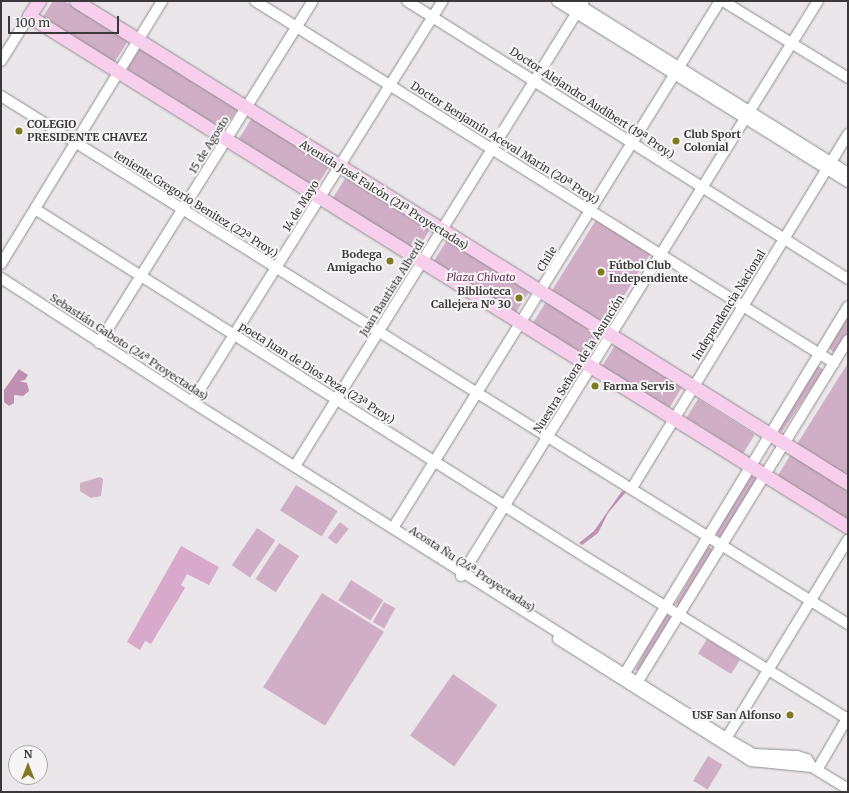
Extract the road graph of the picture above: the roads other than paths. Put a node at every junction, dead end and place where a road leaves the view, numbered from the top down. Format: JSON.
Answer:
{"nodes":[{"id":1,"x":39,"y":1,"type":"edge"},
{"id":2,"x":76,"y":1,"type":"edge"},
{"id":3,"x":162,"y":1,"type":"edge"},
{"id":4,"x":255,"y":1,"type":"edge"},
{"id":5,"x":313,"y":1,"type":"edge"},
{"id":6,"x":407,"y":1,"type":"edge"},
{"id":7,"x":442,"y":1,"type":"edge"},
{"id":8,"x":557,"y":1,"type":"edge"},
{"id":9,"x":722,"y":1,"type":"edge"},
{"id":10,"x":818,"y":1,"type":"edge"},
{"id":11,"x":579,"y":5,"type":"edge"},
{"id":12,"x":29,"y":16,"type":"junction"},
{"id":13,"x":433,"y":17,"type":"junction"},
{"id":14,"x":297,"y":27,"type":"junction"},
{"id":15,"x":138,"y":40,"type":"junction"},
{"id":16,"x":792,"y":44,"type":"junction"},
{"id":17,"x":1,"y":61,"type":"edge"},
{"id":18,"x":677,"y":71,"type":"junction"},
{"id":19,"x":119,"y":72,"type":"junction"},
{"id":20,"x":848,"y":78,"type":"edge"},
{"id":21,"x":535,"y":81,"type":"junction"},
{"id":22,"x":390,"y":85,"type":"junction"},
{"id":23,"x":1,"y":96,"type":"edge"},
{"id":24,"x":246,"y":108,"type":"junction"},
{"id":25,"x":748,"y":115,"type":"junction"},
{"id":26,"x":848,"y":134,"type":"edge"},
{"id":27,"x":226,"y":139,"type":"junction"},
{"id":28,"x":76,"y":142,"type":"junction"},
{"id":29,"x":632,"y":144,"type":"junction"},
{"id":30,"x":493,"y":149,"type":"junction"},
{"id":31,"x":829,"y":166,"type":"junction"},
{"id":32,"x":340,"y":167,"type":"junction"},
{"id":33,"x":848,"y":173,"type":"edge"},
{"id":34,"x":848,"y":182,"type":"edge"},
{"id":35,"x":702,"y":188,"type":"junction"},
{"id":36,"x":320,"y":198,"type":"junction"},
{"id":37,"x":35,"y":209,"type":"junction"},
{"id":38,"x":183,"y":209,"type":"junction"},
{"id":39,"x":591,"y":210,"type":"junction"},
{"id":40,"x":442,"y":231,"type":"junction"},
{"id":41,"x":784,"y":239,"type":"junction"},
{"id":42,"x":661,"y":254,"type":"junction"},
{"id":43,"x":422,"y":262,"type":"junction"},
{"id":44,"x":1,"y":264,"type":"edge"},
{"id":45,"x":277,"y":268,"type":"junction"},
{"id":46,"x":141,"y":276,"type":"junction"},
{"id":47,"x":1,"y":278,"type":"edge"},
{"id":48,"x":848,"y":279,"type":"edge"},
{"id":49,"x":541,"y":292,"type":"junction"},
{"id":50,"x":743,"y":305,"type":"junction"},
{"id":51,"x":848,"y":306,"type":"edge"},
{"id":52,"x":521,"y":324,"type":"junction"},
{"id":53,"x":379,"y":332,"type":"junction"},
{"id":54,"x":235,"y":335,"type":"junction"},
{"id":55,"x":610,"y":336,"type":"junction"},
{"id":56,"x":848,"y":340,"type":"edge"},
{"id":57,"x":99,"y":343,"type":"junction"},
{"id":58,"x":819,"y":354,"type":"junction"},
{"id":59,"x":834,"y":363,"type":"junction"},
{"id":60,"x":592,"y":366,"type":"junction"},
{"id":61,"x":693,"y":386,"type":"junction"},
{"id":62,"x":478,"y":394,"type":"junction"},
{"id":63,"x":337,"y":400,"type":"junction"},
{"id":64,"x":192,"y":402,"type":"junction"},
{"id":65,"x":674,"y":418,"type":"junction"},
{"id":66,"x":770,"y":434,"type":"junction"},
{"id":67,"x":547,"y":437,"type":"junction"},
{"id":68,"x":785,"y":444,"type":"junction"},
{"id":69,"x":435,"y":462,"type":"junction"},
{"id":70,"x":296,"y":466,"type":"junction"},
{"id":71,"x":750,"y":466,"type":"junction"},
{"id":72,"x":765,"y":475,"type":"junction"},
{"id":73,"x":848,"y":483,"type":"edge"},
{"id":74,"x":632,"y":488,"type":"junction"},
{"id":75,"x":505,"y":506,"type":"junction"},
{"id":76,"x":848,"y":527,"type":"edge"},
{"id":77,"x":395,"y":530,"type":"junction"},
{"id":78,"x":708,"y":536,"type":"junction"},
{"id":79,"x":848,"y":540,"type":"edge"},
{"id":80,"x":722,"y":545,"type":"junction"},
{"id":81,"x":462,"y":574,"type":"junction"},
{"id":82,"x":811,"y":601,"type":"junction"},
{"id":83,"x":666,"y":605,"type":"junction"},
{"id":84,"x":680,"y":614,"type":"junction"},
{"id":85,"x":848,"y":624,"type":"edge"},
{"id":86,"x":768,"y":668,"type":"junction"},
{"id":87,"x":623,"y":676,"type":"junction"},
{"id":88,"x":635,"y":685,"type":"junction"},
{"id":89,"x":848,"y":718,"type":"edge"},
{"id":90,"x":724,"y":741,"type":"junction"},
{"id":91,"x":814,"y":769,"type":"junction"},
{"id":92,"x":848,"y":789,"type":"edge"}],
"edges":[{"from":1,"to":12,"type":"main road"},
{"from":2,"to":15,"type":"main road","name":"Avenida José Falcón (21ª Proyectadas)"},
{"from":3,"to":15,"type":"street"},
{"from":4,"to":14,"type":"street","name":"Doctor Benjamín Aceval Marin (20ª Proy.)"},
{"from":5,"to":14,"type":"street","name":"15 de Agosto"},
{"from":6,"to":13,"type":"street","name":"Doctor Alejandro Audibert (19ª Proy.)"},
{"from":7,"to":13,"type":"street","name":"14 de Mayo"},
{"from":8,"to":11,"type":"street"},
{"from":9,"to":16,"type":"street"},
{"from":9,"to":18,"type":"street","name":"Chile"},
{"from":10,"to":16,"type":"street","name":"Nuestra Señora de la Asunción"},
{"from":11,"to":18,"type":"street"},
{"from":11,"to":21,"type":"street","name":"Juan Bautista Alberdi"},
{"from":12,"to":17,"type":"street"},
{"from":12,"to":19,"type":"main road"},
{"from":13,"to":21,"type":"street","name":"Doctor Alejandro Audibert (19ª Proy.)"},
{"from":13,"to":22,"type":"street","name":"14 de Mayo"},
{"from":14,"to":22,"type":"street","name":"Doctor Benjamín Aceval Marin (20ª Proy.)"},
{"from":14,"to":24,"type":"street","name":"15 de Agosto"},
{"from":15,"to":19,"type":"street"},
{"from":15,"to":24,"type":"main road","name":"Avenida José Falcón (21ª Proyectadas)"},
{"from":16,"to":20,"type":"street"},
{"from":16,"to":25,"type":"street","name":"Nuestra Señora de la Asunción"},
{"from":18,"to":25,"type":"street"},
{"from":18,"to":29,"type":"street","name":"Chile"},
{"from":19,"to":27,"type":"main road"},
{"from":19,"to":28,"type":"street"},
{"from":21,"to":29,"type":"street","name":"Doctor Alejandro Audibert (19ª Proy.)"},
{"from":21,"to":30,"type":"street","name":"Juan Bautista Alberdi"},
{"from":22,"to":30,"type":"street","name":"Doctor Benjamín Aceval Marin (20ª Proy.)"},
{"from":22,"to":32,"type":"street","name":"14 de Mayo"},
{"from":23,"to":28,"type":"street","name":"teniente Gregorio Benitez (22ª Proy.)"},
{"from":24,"to":27,"type":"street","name":"15 de Agosto"},
{"from":24,"to":32,"type":"main road","name":"Avenida José Falcón (21ª Proyectadas)"},
{"from":25,"to":31,"type":"street"},
{"from":25,"to":35,"type":"street","name":"Nuestra Señora de la Asunción"},
{"from":26,"to":31,"type":"street","name":"Independencia Nacional"},
{"from":27,"to":36,"type":"main road"},
{"from":27,"to":38,"type":"street","name":"15 de Agosto"},
{"from":28,"to":37,"type":"street"},
{"from":28,"to":38,"type":"street","name":"teniente Gregorio Benitez (22ª Proy.)"},
{"from":29,"to":35,"type":"street","name":"Doctor Alejandro Audibert (19ª Proy.)"},
{"from":29,"to":39,"type":"street","name":"Chile"},
{"from":30,"to":39,"type":"street","name":"Doctor Benjamín Aceval Marin (20ª Proy.)"},
{"from":30,"to":40,"type":"street","name":"Juan Bautista Alberdi"},
{"from":31,"to":33,"type":"street"},
{"from":31,"to":34,"type":"street"},
{"from":31,"to":41,"type":"street","name":"Independencia Nacional"},
{"from":32,"to":36,"type":"street","name":"14 de Mayo"},
{"from":32,"to":40,"type":"main road","name":"Avenida José Falcón (21ª Proyectadas)"},
{"from":35,"to":41,"type":"street","name":"Doctor Alejandro Audibert (19ª Proy.)"},
{"from":35,"to":42,"type":"street","name":"Nuestra Señora de la Asunción"},
{"from":36,"to":43,"type":"main road"},
{"from":36,"to":45,"type":"street","name":"14 de Mayo"},
{"from":37,"to":44,"type":"street"},
{"from":37,"to":46,"type":"street","name":"poeta Juan de Dios Peza (23ª Proy.)"},
{"from":38,"to":45,"type":"street","name":"teniente Gregorio Benitez (22ª Proy.)"},
{"from":38,"to":46,"type":"street","name":"15 de Agosto"},
{"from":39,"to":42,"type":"street","name":"Doctor Benjamín Aceval Marin (20ª Proy.)"},
{"from":39,"to":49,"type":"street","name":"Chile"},
{"from":40,"to":43,"type":"street","name":"Juan Bautista Alberdi"},
{"from":40,"to":49,"type":"main road","name":"Avenida José Falcón (21ª Proyectadas)"},
{"from":41,"to":48,"type":"street","name":"Doctor Alejandro Audibert (19ª Proy.)"},
{"from":41,"to":50,"type":"street","name":"Independencia Nacional"},
{"from":42,"to":50,"type":"street","name":"Doctor Benjamín Aceval Marin (20ª Proy.)"},
{"from":42,"to":55,"type":"street","name":"Nuestra Señora de la Asunción"},
{"from":43,"to":52,"type":"main road"},
{"from":43,"to":53,"type":"street","name":"Juan Bautista Alberdi"},
{"from":45,"to":53,"type":"street","name":"teniente Gregorio Benitez (22ª Proy.)"},
{"from":45,"to":54,"type":"street","name":"14 de Mayo"},
{"from":46,"to":54,"type":"street","name":"poeta Juan de Dios Peza (23ª Proy.)"},
{"from":46,"to":57,"type":"street","name":"15 de Agosto"},
{"from":47,"to":57,"type":"street","name":"Sebastián Gaboto (24ª Proyectadas)"},
{"from":49,"to":52,"type":"street","name":"Chile"},
{"from":49,"to":55,"type":"main road","name":"Avenida José Falcón (21ª Proyectadas)"},
{"from":50,"to":58,"type":"street","name":"Doctor Benjamín Aceval Marin (20ª Proy.)"},
{"from":50,"to":61,"type":"street","name":"Independencia Nacional"},
{"from":51,"to":58,"type":"street"},
{"from":52,"to":60,"type":"main road"},
{"from":52,"to":62,"type":"street","name":"Chile"},
{"from":53,"to":62,"type":"street","name":"teniente Gregorio Benitez (22ª Proy.)"},
{"from":53,"to":63,"type":"street","name":"Juan Bautista Alberdi"},
{"from":54,"to":63,"type":"street","name":"poeta Juan de Dios Peza (23ª Proy.)"},
{"from":54,"to":64,"type":"street","name":"14 de Mayo"},
{"from":55,"to":60,"type":"street","name":"Nuestra Señora de la Asunción"},
{"from":55,"to":61,"type":"main road","name":"Avenida José Falcón (21ª Proyectadas)"},
{"from":56,"to":59,"type":"street"},
{"from":57,"to":64,"type":"street","name":"Sebastián Gaboto (24ª Proyectadas)"},
{"from":58,"to":59,"type":"street","name":"Doctor Benjamín Aceval Marin (20ª Proy.)"},
{"from":58,"to":66,"type":"street"},
{"from":59,"to":68,"type":"street"},
{"from":60,"to":65,"type":"main road"},
{"from":60,"to":67,"type":"street","name":"Nuestra Señora de la Asunción"},
{"from":61,"to":65,"type":"street","name":"Independencia Nacional"},
{"from":61,"to":66,"type":"main road","name":"Avenida José Falcón (21ª Proyectadas)"},
{"from":62,"to":67,"type":"street","name":"teniente Gregorio Benitez (22ª Proy.)"},
{"from":62,"to":69,"type":"street","name":"Chile"},
{"from":63,"to":69,"type":"street","name":"poeta Juan de Dios Peza (23ª Proy.)"},
{"from":63,"to":70,"type":"street","name":"Juan Bautista Alberdi"},
{"from":64,"to":70,"type":"street","name":"Sebastián Gaboto (24ª Proyectadas)"},
{"from":65,"to":71,"type":"main road"},
{"from":65,"to":74,"type":"street","name":"Independencia Nacional"},
{"from":66,"to":68,"type":"main road","name":"Avenida José Falcón (21ª Proyectadas)"},
{"from":66,"to":71,"type":"street"},
{"from":67,"to":74,"type":"street","name":"teniente Gregorio Benitez (22ª Proy.)"},
{"from":67,"to":75,"type":"street","name":"Nuestra Señora de la Asunción"},
{"from":68,"to":72,"type":"street"},
{"from":68,"to":73,"type":"main road","name":"Avenida José Falcón (21ª Proyectadas)"},
{"from":69,"to":75,"type":"street","name":"poeta Juan de Dios Peza (23ª Proy.)"},
{"from":69,"to":77,"type":"street","name":"Chile"},
{"from":70,"to":77,"type":"street"},
{"from":71,"to":72,"type":"main road"},
{"from":71,"to":78,"type":"street"},
{"from":72,"to":76,"type":"main road"},
{"from":72,"to":80,"type":"street"},
{"from":74,"to":78,"type":"street","name":"teniente Gregorio Benitez (22ª Proy.)"},
{"from":75,"to":81,"type":"street","name":"Nuestra Señora de la Asunción"},
{"from":75,"to":83,"type":"street","name":"poeta Juan de Dios Peza (23ª Proy.)"},
{"from":77,"to":81,"type":"street","name":"Acosta Ñu (24ª Proyectadas)"},
{"from":78,"to":80,"type":"street","name":"teniente Gregorio Benitez (22ª Proy.)"},
{"from":78,"to":83,"type":"street"},
{"from":79,"to":82,"type":"street"},
{"from":80,"to":82,"type":"street","name":"teniente Gregorio Benitez (22ª Proy.)"},
{"from":80,"to":84,"type":"street"},
{"from":81,"to":87,"type":"street","name":"Acosta Ñu (24ª Proyectadas)"},
{"from":82,"to":85,"type":"street","name":"teniente Gregorio Benitez (22ª Proy.)"},
{"from":82,"to":86,"type":"street"},
{"from":83,"to":84,"type":"street","name":"poeta Juan de Dios Peza (23ª Proy.)"},
{"from":83,"to":87,"type":"street"},
{"from":84,"to":86,"type":"street","name":"poeta Juan de Dios Peza (23ª Proy.)"},
{"from":84,"to":88,"type":"street"},
{"from":86,"to":89,"type":"street","name":"poeta Juan de Dios Peza (23ª Proy.)"},
{"from":86,"to":90,"type":"street"},
{"from":87,"to":88,"type":"street","name":"Acosta Ñu (24ª Proyectadas)"},
{"from":88,"to":90,"type":"street","name":"Acosta Ñu (24ª Proyectadas)"},
{"from":89,"to":91,"type":"street"},
{"from":90,"to":91,"type":"street","name":"Acosta Ñu (24ª Proyectadas)"},
{"from":91,"to":92,"type":"street","name":"Acosta Ñu (24ª Proyectadas)"}]}
